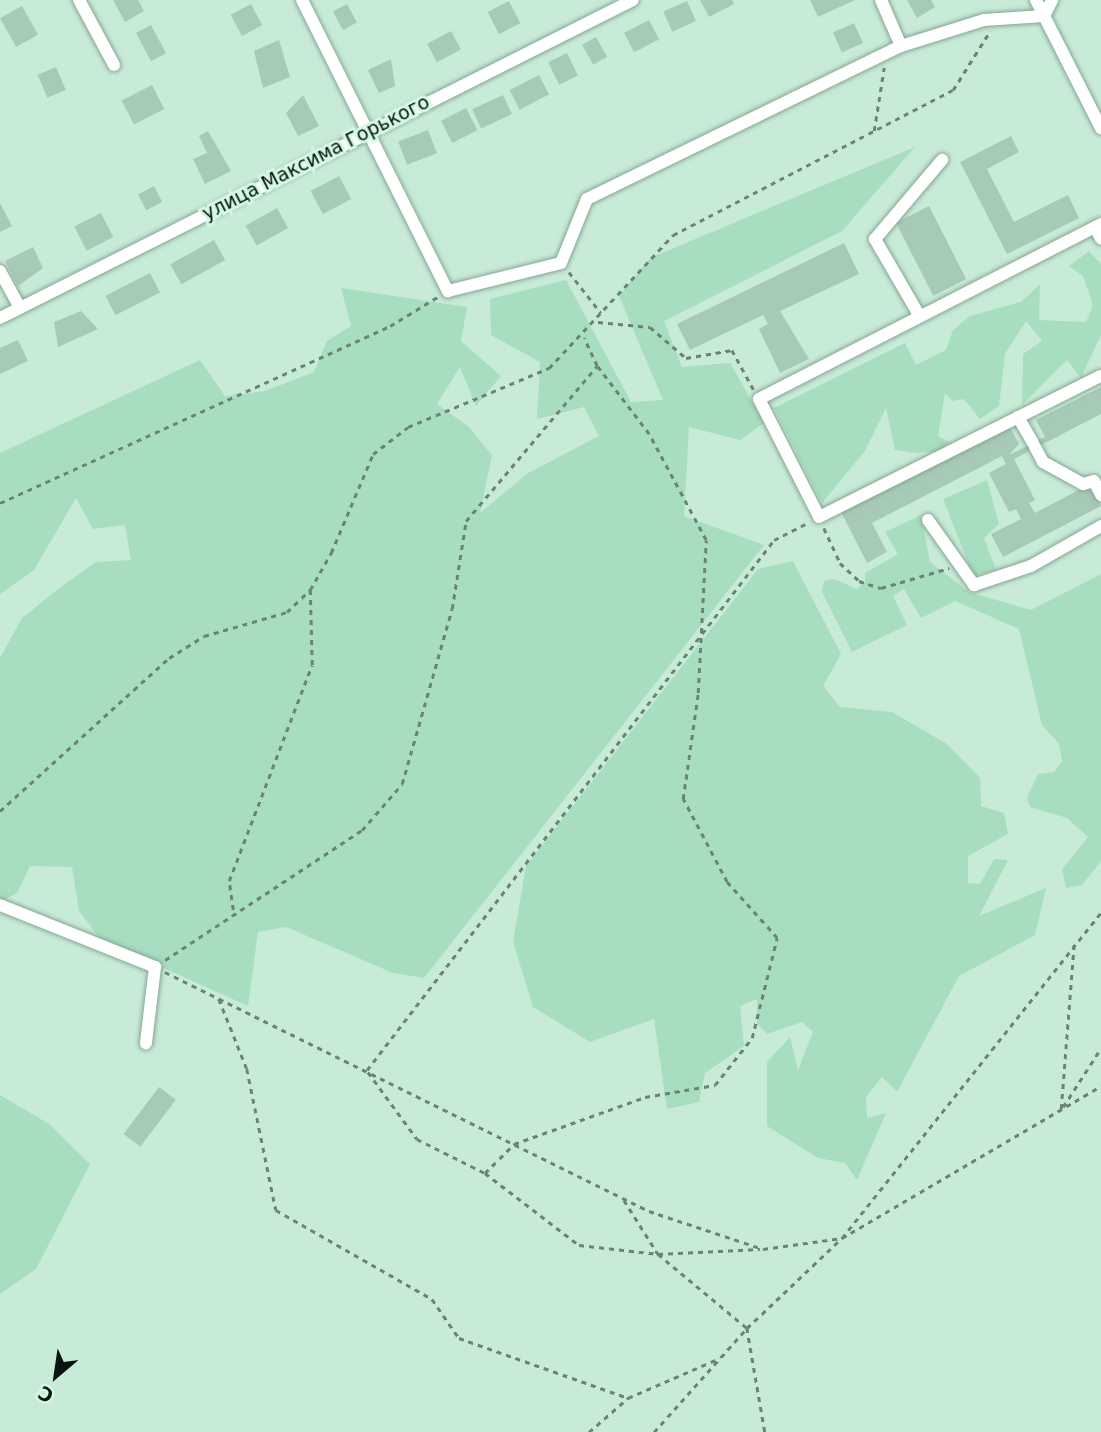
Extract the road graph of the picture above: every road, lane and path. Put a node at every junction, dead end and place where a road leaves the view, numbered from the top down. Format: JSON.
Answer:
{"nodes":[{"id":1,"x":79,"y":0,"type":"edge"},
{"id":2,"x":302,"y":0,"type":"edge"},
{"id":3,"x":633,"y":0,"type":"edge"},
{"id":4,"x":881,"y":0,"type":"edge"},
{"id":5,"x":1035,"y":0,"type":"edge"},
{"id":6,"x":1052,"y":0,"type":"edge"},
{"id":7,"x":1044,"y":16,"type":"junction"},
{"id":8,"x":997,"y":19,"type":"junction"},
{"id":9,"x":901,"y":46,"type":"junction"},
{"id":10,"x":886,"y":53,"type":"junction"},
{"id":11,"x":114,"y":65,"type":"dead end"},
{"id":12,"x":1101,"y":128,"type":"edge"},
{"id":13,"x":874,"y":131,"type":"junction"},
{"id":14,"x":367,"y":132,"type":"junction"},
{"id":15,"x":942,"y":159,"type":"dead end"},
{"id":16,"x":1098,"y":225,"type":"edge"},
{"id":17,"x":1101,"y":239,"type":"edge"},
{"id":18,"x":561,"y":263,"type":"junction"},
{"id":19,"x":0,"y":271,"type":"edge"},
{"id":20,"x":448,"y":291,"type":"junction"},
{"id":21,"x":20,"y":308,"type":"junction"},
{"id":22,"x":601,"y":313,"type":"junction"},
{"id":23,"x":919,"y":315,"type":"junction"},
{"id":24,"x":0,"y":318,"type":"edge"},
{"id":25,"x":597,"y":322,"type":"junction"},
{"id":26,"x":584,"y":338,"type":"junction"},
{"id":27,"x":597,"y":366,"type":"junction"},
{"id":28,"x":1101,"y":376,"type":"edge"},
{"id":29,"x":759,"y":399,"type":"junction"},
{"id":30,"x":1018,"y":417,"type":"junction"},
{"id":31,"x":1101,"y":495,"type":"edge"},
{"id":32,"x":0,"y":503,"type":"edge"},
{"id":33,"x":819,"y":517,"type":"junction"},
{"id":34,"x":928,"y":520,"type":"dead end"},
{"id":35,"x":1101,"y":526,"type":"edge"},
{"id":36,"x":960,"y":565,"type":"junction"},
{"id":37,"x":310,"y":590,"type":"junction"},
{"id":38,"x":699,"y":638,"type":"junction"},
{"id":39,"x":0,"y":811,"type":"edge"},
{"id":40,"x":0,"y":905,"type":"edge"},
{"id":41,"x":233,"y":911,"type":"junction"},
{"id":42,"x":1101,"y":912,"type":"edge"},
{"id":43,"x":1075,"y":944,"type":"junction"},
{"id":44,"x":155,"y":967,"type":"junction"},
{"id":45,"x":219,"y":999,"type":"junction"},
{"id":46,"x":146,"y":1043,"type":"dead end"},
{"id":47,"x":1101,"y":1048,"type":"edge"},
{"id":48,"x":367,"y":1070,"type":"junction"},
{"id":49,"x":1101,"y":1086,"type":"edge"},
{"id":50,"x":1061,"y":1110,"type":"junction"},
{"id":51,"x":514,"y":1144,"type":"junction"},
{"id":52,"x":485,"y":1173,"type":"junction"},
{"id":53,"x":622,"y":1197,"type":"junction"},
{"id":54,"x":842,"y":1238,"type":"junction"},
{"id":55,"x":763,"y":1249,"type":"junction"},
{"id":56,"x":658,"y":1254,"type":"junction"},
{"id":57,"x":747,"y":1328,"type":"junction"},
{"id":58,"x":720,"y":1359,"type":"junction"},
{"id":59,"x":628,"y":1398,"type":"junction"},
{"id":60,"x":589,"y":1432,"type":"edge"},
{"id":61,"x":654,"y":1432,"type":"edge"},
{"id":62,"x":765,"y":1432,"type":"edge"}],
"edges":[{"from":1,"to":11,"type":"street"},
{"from":2,"to":14,"type":"street"},
{"from":3,"to":14,"type":"street","name":"улица Максима Горького"},
{"from":4,"to":9,"type":"street"},
{"from":5,"to":7,"type":"street"},
{"from":6,"to":7,"type":"street"},
{"from":7,"to":8,"type":"street"},
{"from":7,"to":12,"type":"street"},
{"from":8,"to":9,"type":"street"},
{"from":8,"to":13,"type":"path"},
{"from":9,"to":10,"type":"street"},
{"from":10,"to":13,"type":"path"},
{"from":10,"to":18,"type":"street"},
{"from":13,"to":22,"type":"path"},
{"from":14,"to":20,"type":"street"},
{"from":14,"to":21,"type":"street","name":"улица Максима Горького"},
{"from":15,"to":23,"type":"street"},
{"from":16,"to":17,"type":"street"},
{"from":16,"to":23,"type":"street"},
{"from":18,"to":20,"type":"street"},
{"from":18,"to":22,"type":"path"},
{"from":19,"to":21,"type":"street"},
{"from":20,"to":32,"type":"path"},
{"from":21,"to":24,"type":"street","name":"улица Максима Горького"},
{"from":22,"to":25,"type":"path"},
{"from":23,"to":29,"type":"street"},
{"from":25,"to":26,"type":"path"},
{"from":25,"to":29,"type":"path"},
{"from":26,"to":27,"type":"path"},
{"from":26,"to":37,"type":"path"},
{"from":27,"to":38,"type":"path"},
{"from":27,"to":41,"type":"path"},
{"from":28,"to":30,"type":"street"},
{"from":29,"to":33,"type":"street"},
{"from":30,"to":31,"type":"street"},
{"from":30,"to":33,"type":"street"},
{"from":33,"to":36,"type":"path"},
{"from":33,"to":38,"type":"path"},
{"from":34,"to":36,"type":"street"},
{"from":35,"to":36,"type":"street"},
{"from":37,"to":39,"type":"path"},
{"from":37,"to":41,"type":"path"},
{"from":38,"to":48,"type":"path"},
{"from":38,"to":51,"type":"path"},
{"from":40,"to":44,"type":"street"},
{"from":41,"to":44,"type":"path"},
{"from":42,"to":43,"type":"path"},
{"from":43,"to":50,"type":"path"},
{"from":43,"to":54,"type":"path"},
{"from":44,"to":45,"type":"path"},
{"from":44,"to":46,"type":"street"},
{"from":45,"to":48,"type":"path"},
{"from":45,"to":59,"type":"path"},
{"from":47,"to":50,"type":"path"},
{"from":48,"to":51,"type":"path"},
{"from":48,"to":52,"type":"path"},
{"from":49,"to":50,"type":"path"},
{"from":50,"to":54,"type":"path"},
{"from":51,"to":52,"type":"path"},
{"from":51,"to":53,"type":"path"},
{"from":52,"to":56,"type":"path"},
{"from":53,"to":55,"type":"path"},
{"from":53,"to":56,"type":"path"},
{"from":54,"to":55,"type":"path"},
{"from":54,"to":57,"type":"path"},
{"from":55,"to":56,"type":"path"},
{"from":56,"to":57,"type":"path"},
{"from":57,"to":58,"type":"path"},
{"from":57,"to":62,"type":"path"},
{"from":58,"to":59,"type":"path"},
{"from":58,"to":61,"type":"path"},
{"from":59,"to":60,"type":"path"}]}
